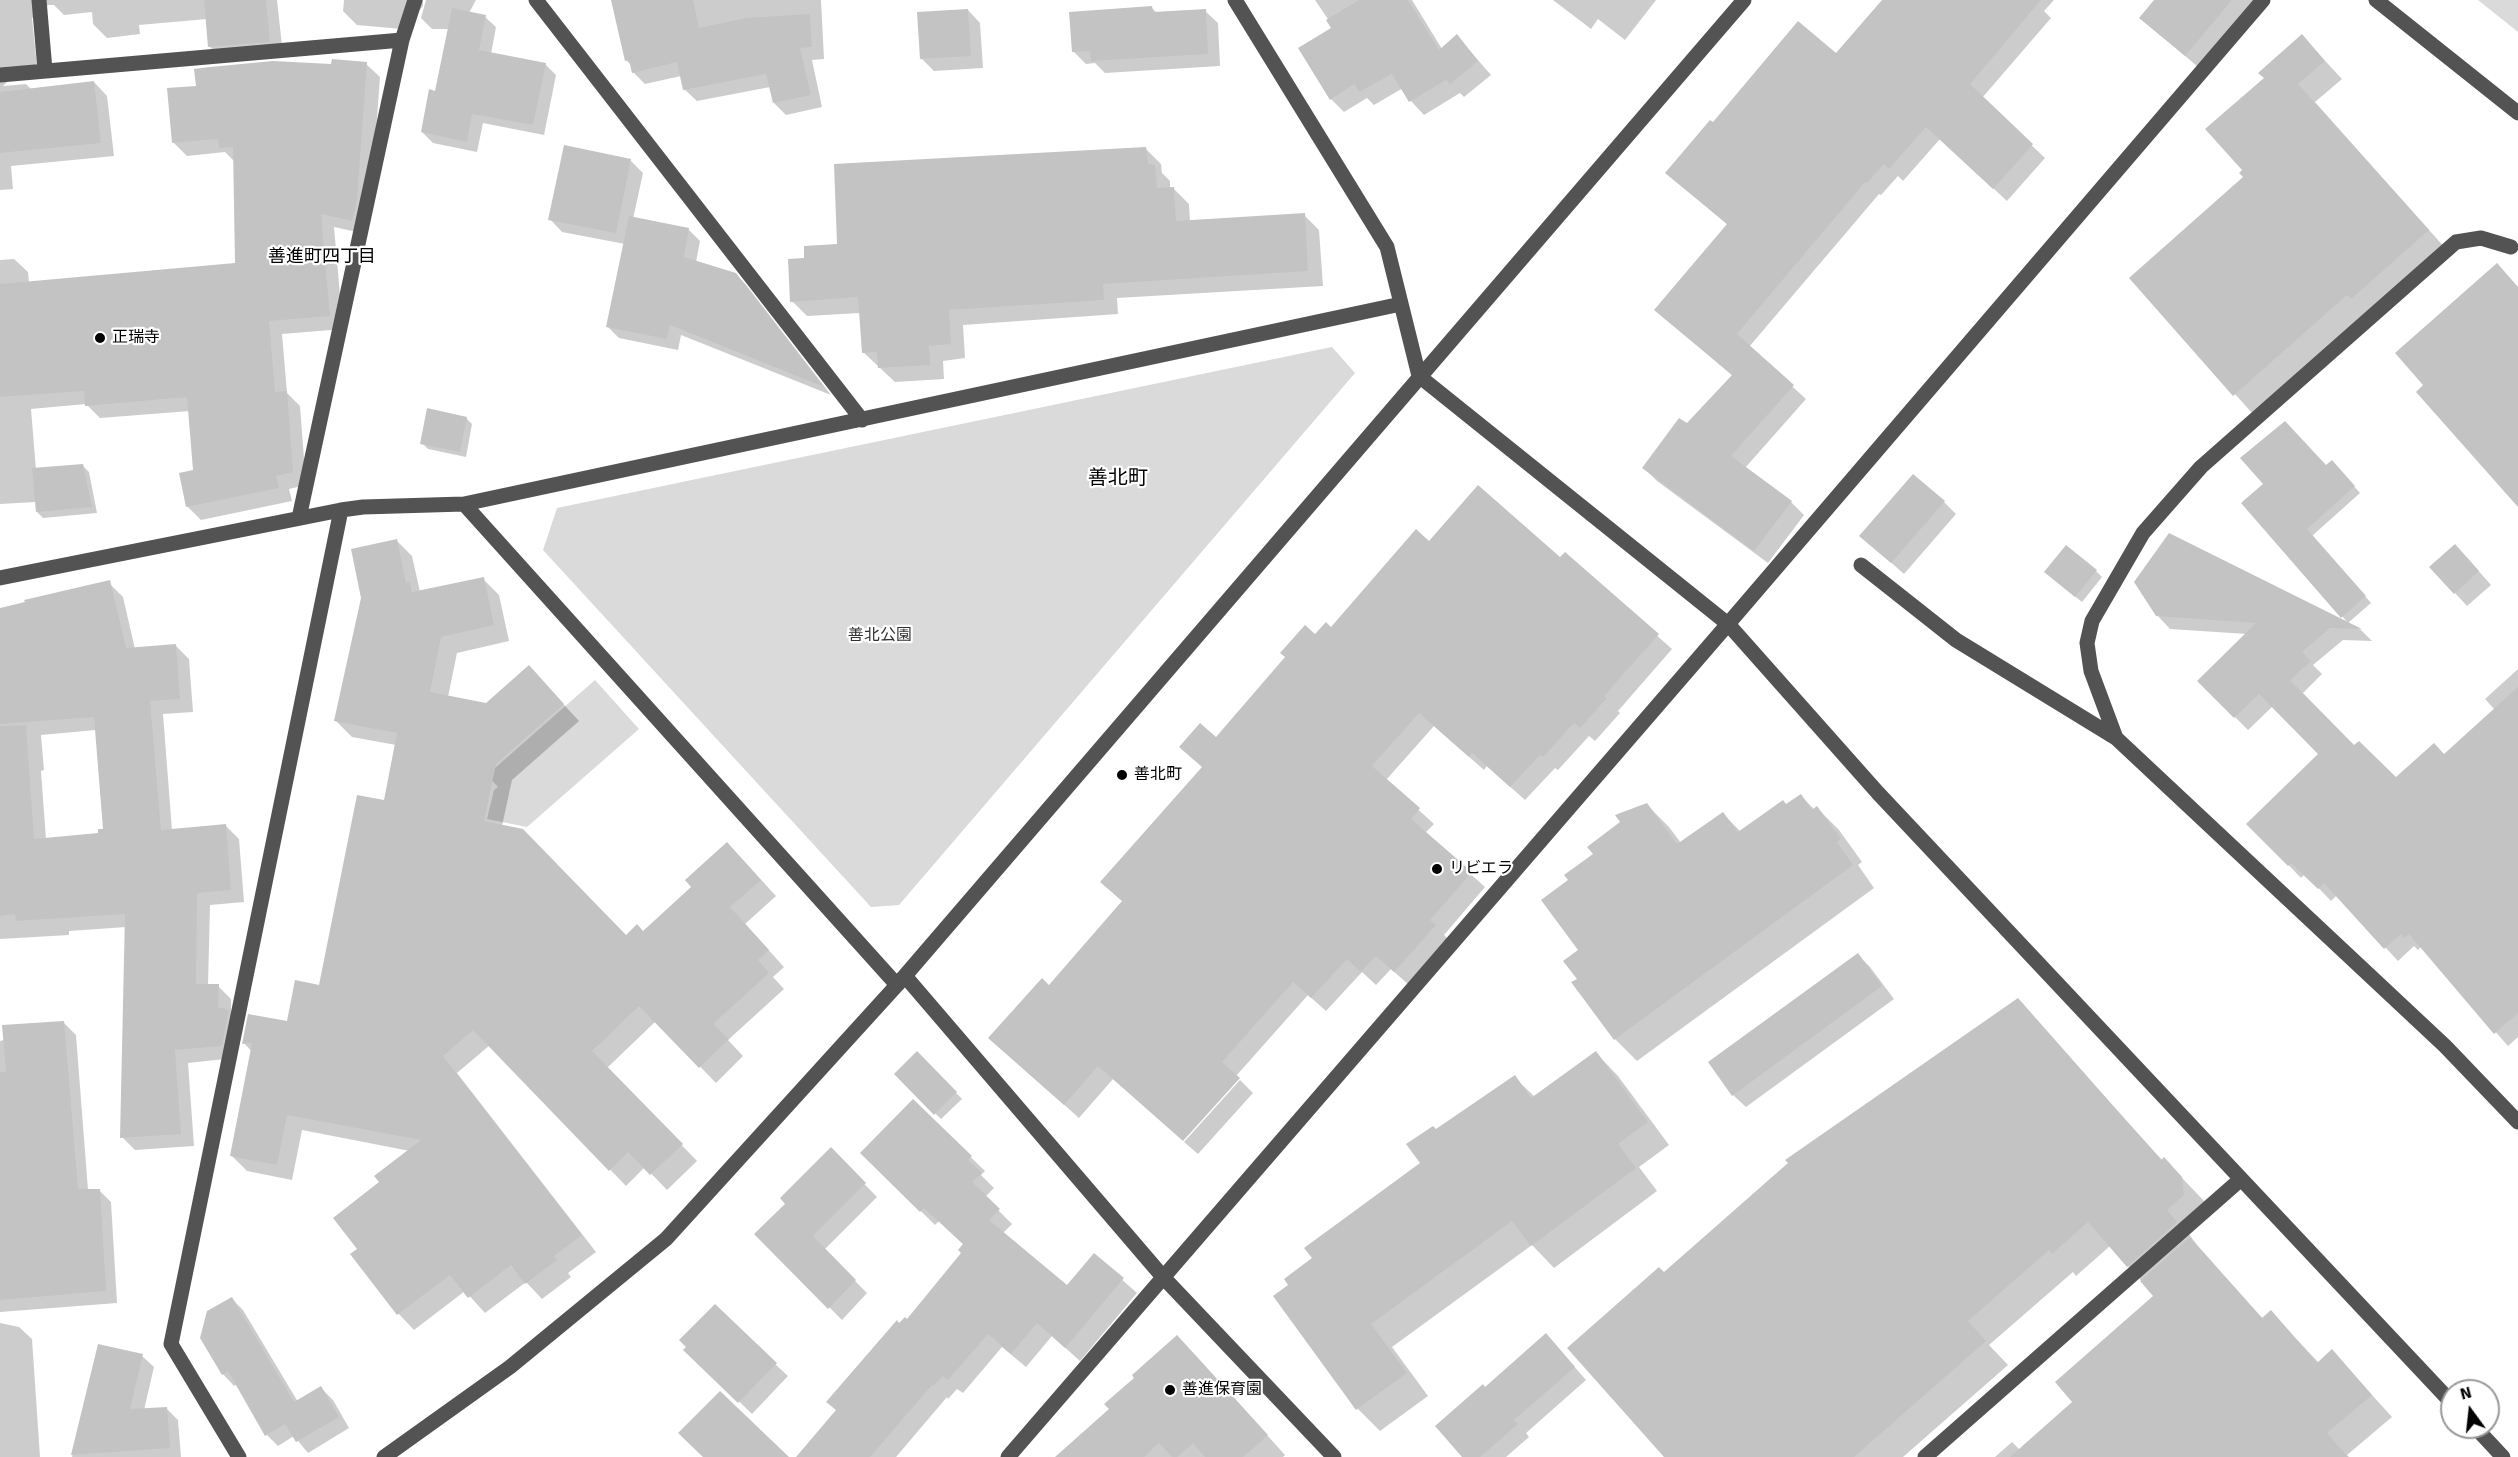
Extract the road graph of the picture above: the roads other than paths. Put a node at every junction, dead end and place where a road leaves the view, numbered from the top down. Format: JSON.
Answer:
{"nodes":[{"id":1,"x":39,"y":0,"type":"edge"},
{"id":2,"x":415,"y":0,"type":"edge"},
{"id":3,"x":536,"y":0,"type":"edge"},
{"id":4,"x":1235,"y":0,"type":"edge"},
{"id":5,"x":1744,"y":0,"type":"edge"},
{"id":6,"x":2263,"y":0,"type":"edge"},
{"id":7,"x":2376,"y":0,"type":"edge"},
{"id":8,"x":402,"y":40,"type":"junction"},
{"id":9,"x":45,"y":70,"type":"junction"},
{"id":10,"x":0,"y":75,"type":"edge"},
{"id":11,"x":2518,"y":113,"type":"edge"},
{"id":12,"x":2511,"y":247,"type":"dead end"},
{"id":13,"x":1401,"y":304,"type":"junction"},
{"id":14,"x":1419,"y":376,"type":"junction"},
{"id":15,"x":862,"y":420,"type":"junction"},
{"id":16,"x":465,"y":504,"type":"junction"},
{"id":17,"x":341,"y":510,"type":"junction"},
{"id":18,"x":299,"y":518,"type":"junction"},
{"id":19,"x":1861,"y":565,"type":"dead end"},
{"id":20,"x":0,"y":578,"type":"edge"},
{"id":21,"x":1728,"y":624,"type":"junction"},
{"id":22,"x":2116,"y":738,"type":"junction"},
{"id":23,"x":901,"y":980,"type":"junction"},
{"id":24,"x":2518,"y":1122,"type":"edge"},
{"id":25,"x":2241,"y":1179,"type":"junction"},
{"id":26,"x":1163,"y":1277,"type":"junction"},
{"id":27,"x":2440,"y":1390,"type":"edge"},
{"id":28,"x":2487,"y":1439,"type":"edge"},
{"id":29,"x":239,"y":1457,"type":"edge"},
{"id":30,"x":384,"y":1457,"type":"edge"},
{"id":31,"x":1008,"y":1457,"type":"edge"},
{"id":32,"x":1334,"y":1457,"type":"edge"},
{"id":33,"x":1925,"y":1457,"type":"edge"},
{"id":34,"x":2504,"y":1457,"type":"edge"}],
"edges":[{"from":1,"to":9,"type":"street"},
{"from":2,"to":8,"type":"street"},
{"from":3,"to":15,"type":"street"},
{"from":4,"to":13,"type":"street"},
{"from":5,"to":14,"type":"street"},
{"from":6,"to":21,"type":"street"},
{"from":7,"to":11,"type":"street"},
{"from":8,"to":9,"type":"street"},
{"from":8,"to":18,"type":"street"},
{"from":9,"to":10,"type":"street"},
{"from":12,"to":22,"type":"street"},
{"from":13,"to":14,"type":"street"},
{"from":13,"to":15,"type":"street"},
{"from":14,"to":21,"type":"street"},
{"from":14,"to":23,"type":"street"},
{"from":15,"to":16,"type":"street"},
{"from":16,"to":17,"type":"street"},
{"from":16,"to":23,"type":"street"},
{"from":17,"to":18,"type":"street"},
{"from":17,"to":29,"type":"street"},
{"from":18,"to":20,"type":"street"},
{"from":19,"to":22,"type":"street"},
{"from":21,"to":25,"type":"street"},
{"from":21,"to":26,"type":"street"},
{"from":22,"to":24,"type":"street"},
{"from":23,"to":26,"type":"street"},
{"from":23,"to":30,"type":"street"},
{"from":25,"to":27,"type":"street"},
{"from":25,"to":33,"type":"street"},
{"from":26,"to":31,"type":"street"},
{"from":26,"to":32,"type":"street"},
{"from":28,"to":34,"type":"street"}]}
